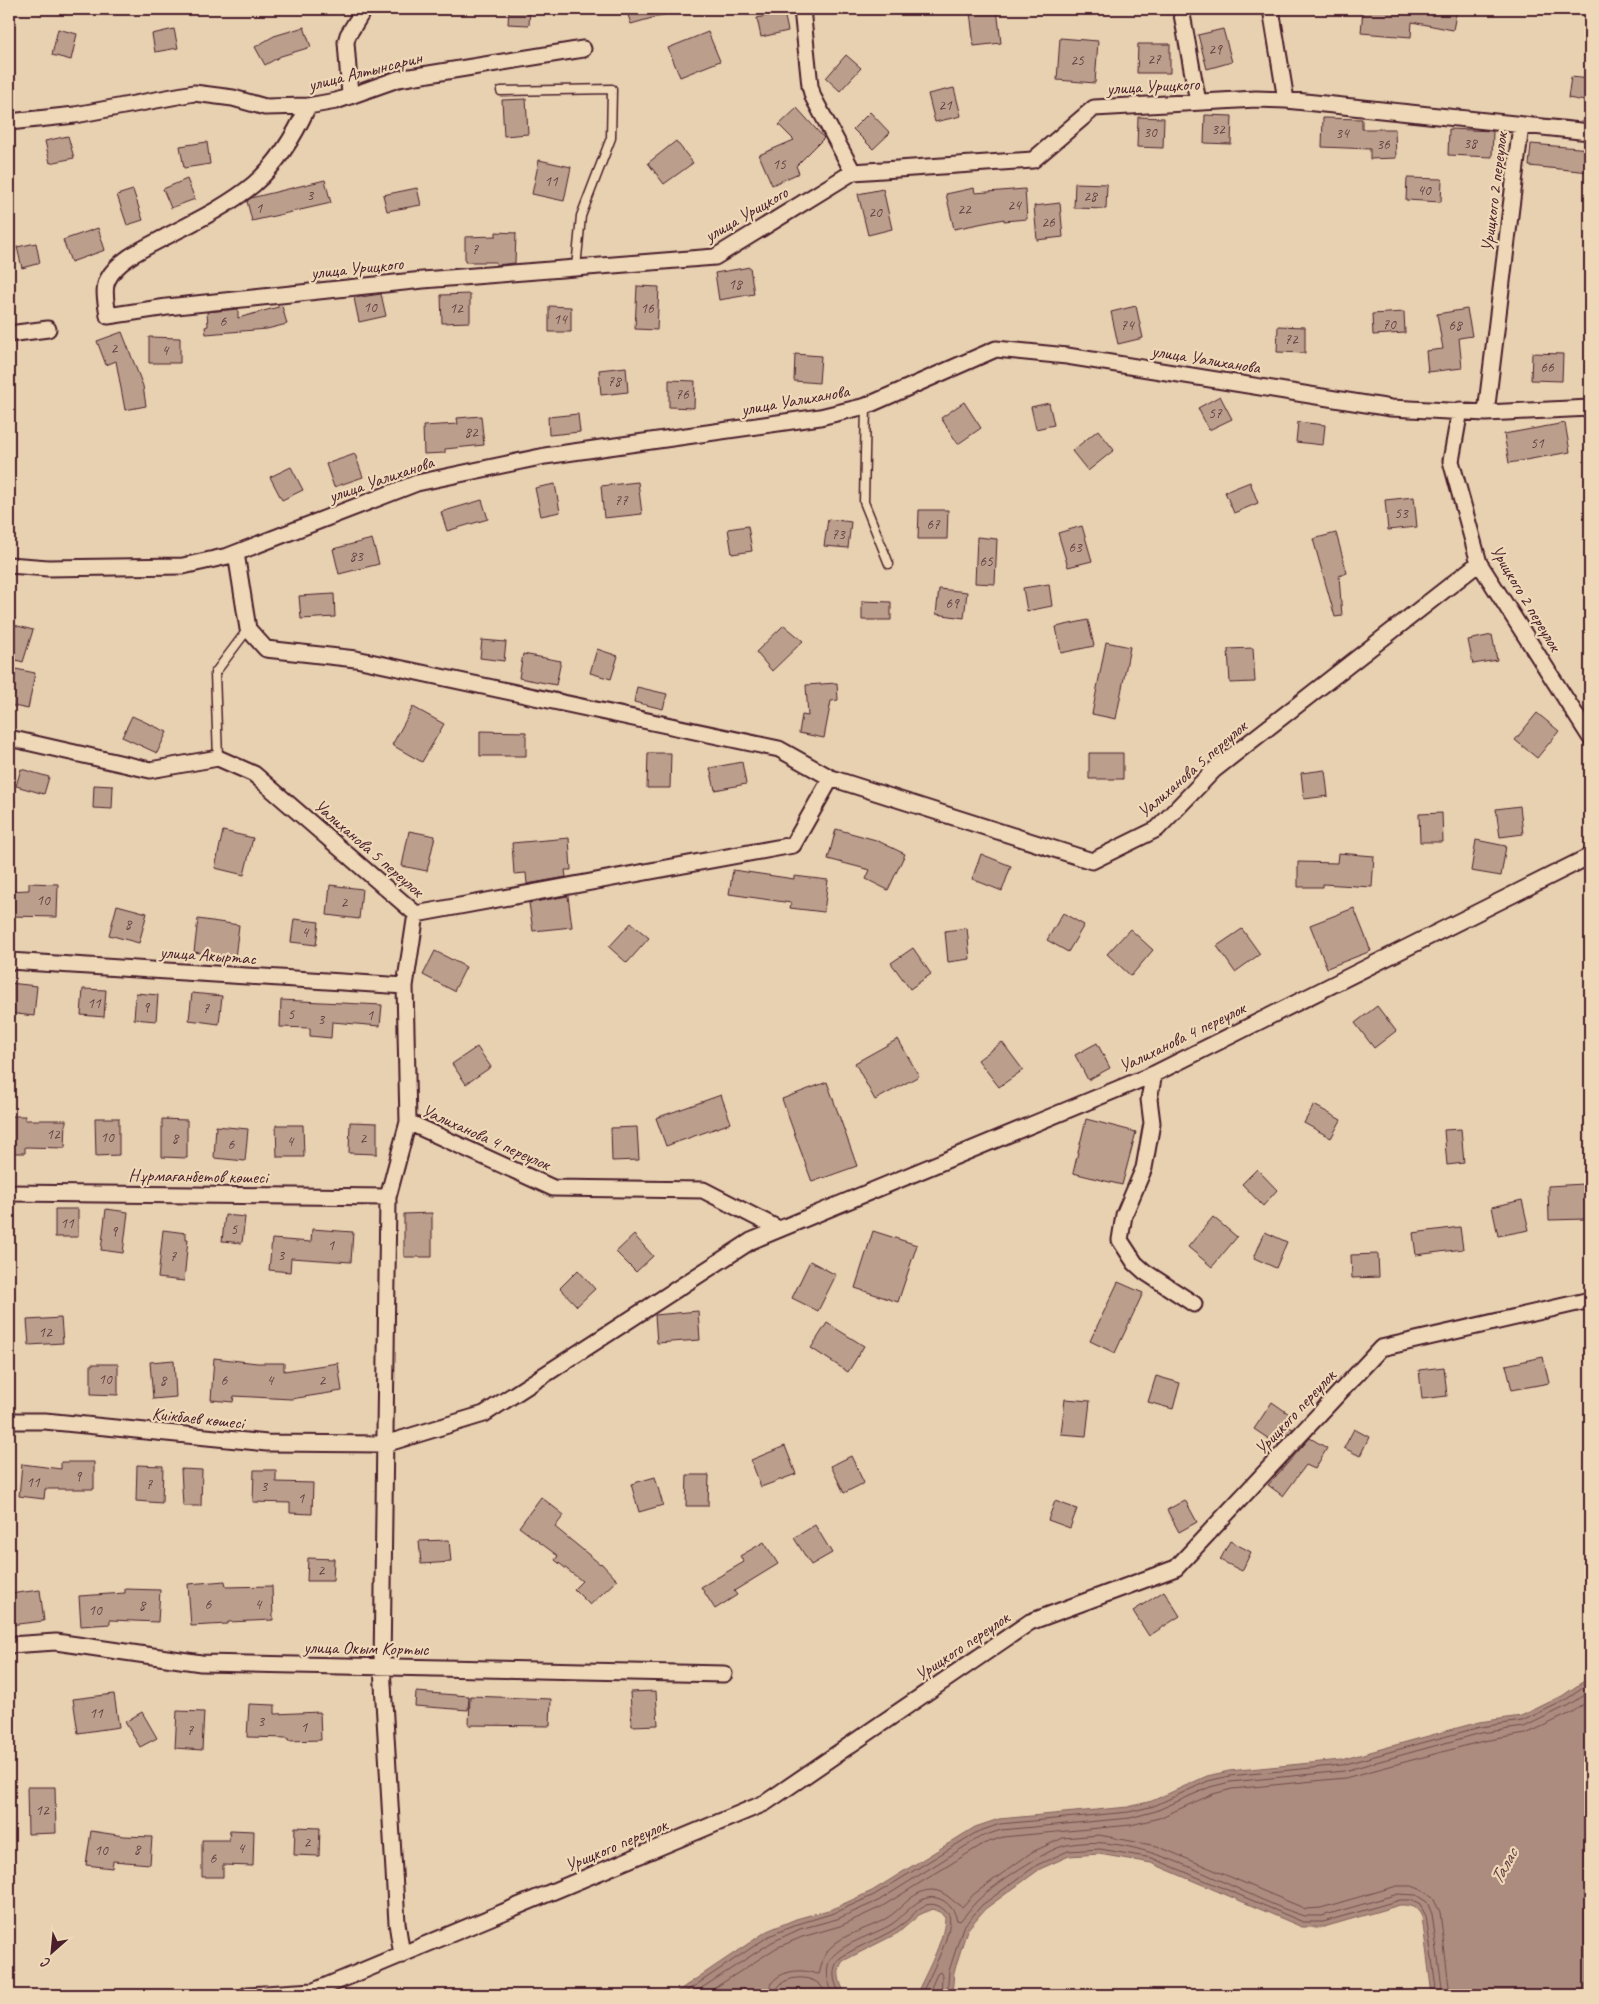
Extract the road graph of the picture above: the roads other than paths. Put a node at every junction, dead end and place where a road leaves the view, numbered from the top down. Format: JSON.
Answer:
{"nodes":[{"id":1,"x":364,"y":9,"type":"edge"},
{"id":2,"x":802,"y":9,"type":"edge"},
{"id":3,"x":1181,"y":9,"type":"edge"},
{"id":4,"x":1271,"y":9,"type":"edge"},
{"id":5,"x":583,"y":49,"type":"dead end"},
{"id":6,"x":501,"y":91,"type":"dead end"},
{"id":7,"x":350,"y":95,"type":"junction"},
{"id":8,"x":1286,"y":100,"type":"junction"},
{"id":9,"x":1198,"y":102,"type":"junction"},
{"id":10,"x":308,"y":106,"type":"junction"},
{"id":11,"x":9,"y":122,"type":"edge"},
{"id":12,"x":1521,"y":125,"type":"junction"},
{"id":13,"x":1590,"y":132,"type":"edge"},
{"id":14,"x":853,"y":172,"type":"junction"},
{"id":15,"x":576,"y":268,"type":"junction"},
{"id":16,"x":48,"y":328,"type":"dead end"},
{"id":17,"x":9,"y":334,"type":"edge"},
{"id":18,"x":866,"y":406,"type":"junction"},
{"id":19,"x":1590,"y":408,"type":"edge"},
{"id":20,"x":1460,"y":410,"type":"junction"},
{"id":21,"x":1486,"y":413,"type":"junction"},
{"id":22,"x":236,"y":553,"type":"junction"},
{"id":23,"x":1479,"y":563,"type":"junction"},
{"id":24,"x":889,"y":564,"type":"dead end"},
{"id":25,"x":9,"y":565,"type":"edge"},
{"id":26,"x":248,"y":629,"type":"junction"},
{"id":27,"x":1590,"y":736,"type":"edge"},
{"id":28,"x":9,"y":738,"type":"edge"},
{"id":29,"x":218,"y":758,"type":"junction"},
{"id":30,"x":830,"y":778,"type":"junction"},
{"id":31,"x":1590,"y":856,"type":"edge"},
{"id":32,"x":416,"y":914,"type":"junction"},
{"id":33,"x":9,"y":961,"type":"edge"},
{"id":34,"x":405,"y":986,"type":"junction"},
{"id":35,"x":1154,"y":1074,"type":"junction"},
{"id":36,"x":408,"y":1122,"type":"junction"},
{"id":37,"x":9,"y":1192,"type":"edge"},
{"id":38,"x":388,"y":1196,"type":"junction"},
{"id":39,"x":779,"y":1229,"type":"junction"},
{"id":40,"x":1590,"y":1300,"type":"edge"},
{"id":41,"x":1194,"y":1304,"type":"dead end"},
{"id":42,"x":9,"y":1421,"type":"edge"},
{"id":43,"x":385,"y":1444,"type":"junction"},
{"id":44,"x":9,"y":1645,"type":"edge"},
{"id":45,"x":382,"y":1667,"type":"junction"},
{"id":46,"x":724,"y":1674,"type":"dead end"},
{"id":47,"x":402,"y":1955,"type":"junction"},
{"id":48,"x":247,"y":1995,"type":"edge"}],
"edges":[{"from":1,"to":7,"type":"street"},
{"from":2,"to":14,"type":"street"},
{"from":3,"to":9,"type":"street"},
{"from":4,"to":8,"type":"street"},
{"from":5,"to":7,"type":"street","name":"улица Алтынсарин"},
{"from":6,"to":15,"type":"lane"},
{"from":7,"to":10,"type":"street","name":"улица Алтынсарин"},
{"from":8,"to":9,"type":"street","name":"улица Урицкого"},
{"from":8,"to":12,"type":"street","name":"улица Урицкого"},
{"from":9,"to":14,"type":"street","name":"улица Урицкого"},
{"from":10,"to":11,"type":"street","name":"улица Алтынсарин"},
{"from":10,"to":15,"type":"street","name":"улица Урицкого"},
{"from":12,"to":13,"type":"street","name":"улица Урицкого"},
{"from":12,"to":21,"type":"street","name":"Урицкого 2 переулок"},
{"from":14,"to":15,"type":"street","name":"улица Урицкого"},
{"from":16,"to":17,"type":"street"},
{"from":18,"to":20,"type":"street","name":"улица Уалиханова"},
{"from":18,"to":22,"type":"street","name":"улица Уалиханова"},
{"from":18,"to":24,"type":"lane"},
{"from":19,"to":21,"type":"street","name":"улица Уалиханова"},
{"from":20,"to":21,"type":"street","name":"улица Уалиханова"},
{"from":20,"to":23,"type":"street","name":"Урицкого 2 переулок"},
{"from":22,"to":25,"type":"street","name":"улица Уалиханова"},
{"from":22,"to":26,"type":"street"},
{"from":23,"to":27,"type":"street","name":"Урицкого 2 переулок"},
{"from":23,"to":30,"type":"street","name":"Уалиханова 5 переулок"},
{"from":26,"to":29,"type":"lane"},
{"from":26,"to":30,"type":"street","name":"Уалиханова 5 переулок"},
{"from":28,"to":29,"type":"street"},
{"from":29,"to":32,"type":"street","name":"Уалиханова 5 переулок"},
{"from":30,"to":32,"type":"street","name":"Уалиханова 5 переулок"},
{"from":31,"to":35,"type":"street","name":"Уалиханова 4 переулок"},
{"from":32,"to":34,"type":"street","name":"Уалиханова 4 переулок"},
{"from":33,"to":34,"type":"street","name":"улица Акыртас"},
{"from":34,"to":36,"type":"street","name":"Уалиханова 4 переулок"},
{"from":35,"to":39,"type":"street","name":"Уалиханова 4 переулок"},
{"from":35,"to":41,"type":"street"},
{"from":36,"to":38,"type":"street"},
{"from":36,"to":39,"type":"street","name":"Уалиханова 4 переулок"},
{"from":37,"to":38,"type":"street","name":"Нұрмағанбетов көшесі"},
{"from":38,"to":43,"type":"street"},
{"from":39,"to":43,"type":"street","name":"Уалиханова 4 переулок"},
{"from":40,"to":47,"type":"street","name":"Урицкого переулок"},
{"from":42,"to":43,"type":"street","name":"Киікбаев көшесі"},
{"from":43,"to":45,"type":"street"},
{"from":44,"to":45,"type":"street","name":"улица Окым Кортыс"},
{"from":45,"to":46,"type":"street","name":"улица Окым Кортыс"},
{"from":45,"to":47,"type":"street"},
{"from":47,"to":48,"type":"street","name":"Урицкого переулок"}]}
